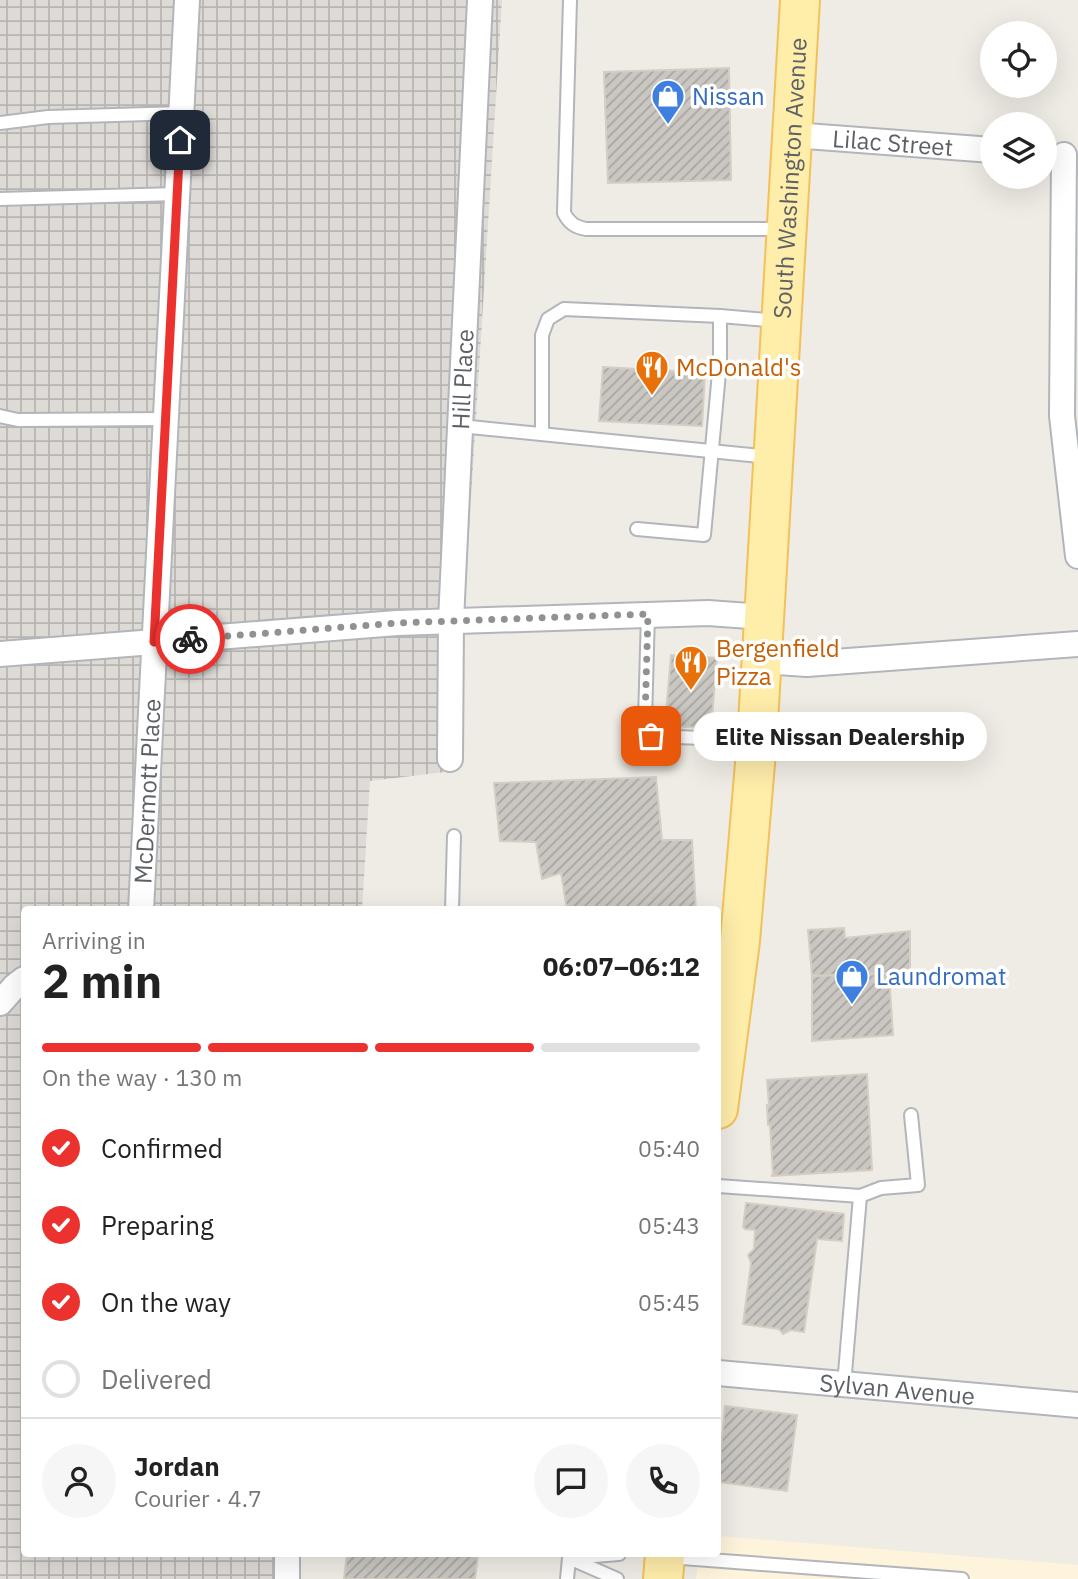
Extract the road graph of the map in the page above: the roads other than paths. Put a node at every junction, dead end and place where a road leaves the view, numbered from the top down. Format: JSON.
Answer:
{"nodes":[{"id":1,"x":187,"y":0,"type":"edge"},
{"id":2,"x":480,"y":0,"type":"edge"},
{"id":3,"x":570,"y":0,"type":"edge"},
{"id":4,"x":800,"y":0,"type":"edge"},
{"id":5,"x":181,"y":113,"type":"junction"},
{"id":6,"x":0,"y":123,"type":"edge"},
{"id":7,"x":793,"y":135,"type":"junction"},
{"id":8,"x":980,"y":149,"type":"edge"},
{"id":9,"x":1062,"y":155,"type":"edge"},
{"id":10,"x":177,"y":194,"type":"junction"},
{"id":11,"x":0,"y":199,"type":"edge"},
{"id":12,"x":788,"y":229,"type":"junction"},
{"id":13,"x":720,"y":316,"type":"junction"},
{"id":14,"x":783,"y":322,"type":"junction"},
{"id":15,"x":0,"y":416,"type":"edge"},
{"id":16,"x":166,"y":419,"type":"junction"},
{"id":17,"x":460,"y":426,"type":"junction"},
{"id":18,"x":542,"y":435,"type":"junction"},
{"id":19,"x":712,"y":451,"type":"junction"},
{"id":20,"x":774,"y":457,"type":"junction"},
{"id":21,"x":636,"y":529,"type":"dead end"},
{"id":22,"x":1078,"y":556,"type":"edge"},
{"id":23,"x":648,"y":614,"type":"junction"},
{"id":24,"x":764,"y":617,"type":"junction"},
{"id":25,"x":451,"y":621,"type":"junction"},
{"id":26,"x":154,"y":642,"type":"junction"},
{"id":27,"x":1078,"y":644,"type":"edge"},
{"id":28,"x":0,"y":654,"type":"edge"},
{"id":29,"x":762,"y":661,"type":"junction"},
{"id":30,"x":757,"y":740,"type":"junction"},
{"id":31,"x":450,"y":759,"type":"dead end"},
{"id":32,"x":454,"y":836,"type":"dead end"},
{"id":33,"x":141,"y":906,"type":"edge"},
{"id":34,"x":452,"y":906,"type":"edge"},
{"id":35,"x":729,"y":942,"type":"edge"},
{"id":36,"x":21,"y":981,"type":"edge"},
{"id":37,"x":0,"y":1003,"type":"edge"},
{"id":38,"x":721,"y":1063,"type":"edge"},
{"id":39,"x":911,"y":1115,"type":"dead end"},
{"id":40,"x":721,"y":1186,"type":"edge"},
{"id":41,"x":860,"y":1196,"type":"junction"},
{"id":42,"x":721,"y":1373,"type":"edge"},
{"id":43,"x":844,"y":1385,"type":"junction"},
{"id":44,"x":1078,"y":1405,"type":"edge"},
{"id":45,"x":287,"y":1557,"type":"edge"},
{"id":46,"x":582,"y":1557,"type":"edge"},
{"id":47,"x":569,"y":1558,"type":"junction"},
{"id":48,"x":664,"y":1563,"type":"edge"},
{"id":49,"x":287,"y":1579,"type":"edge"},
{"id":50,"x":566,"y":1579,"type":"edge"},
{"id":51,"x":617,"y":1579,"type":"edge"},
{"id":52,"x":962,"y":1579,"type":"edge"}],
"edges":[{"from":1,"to":5,"type":"street","name":"McDermott Place"},
{"from":2,"to":17,"type":"street","name":"Hill Place"},
{"from":3,"to":12,"type":"lane"},
{"from":4,"to":7,"type":"main road","name":"South Washington Avenue"},
{"from":5,"to":6,"type":"lane"},
{"from":5,"to":10,"type":"street","name":"McDermott Place"},
{"from":7,"to":8,"type":"street","name":"Lilac Street"},
{"from":7,"to":12,"type":"main road","name":"South Washington Avenue"},
{"from":9,"to":22,"type":"street"},
{"from":10,"to":11,"type":"lane"},
{"from":10,"to":16,"type":"street","name":"McDermott Place"},
{"from":12,"to":14,"type":"main road","name":"South Washington Avenue"},
{"from":13,"to":14,"type":"lane"},
{"from":13,"to":18,"type":"lane"},
{"from":13,"to":19,"type":"lane"},
{"from":14,"to":20,"type":"main road","name":"South Washington Avenue"},
{"from":15,"to":16,"type":"lane"},
{"from":16,"to":26,"type":"street","name":"McDermott Place"},
{"from":17,"to":18,"type":"lane"},
{"from":17,"to":25,"type":"street","name":"Hill Place"},
{"from":18,"to":19,"type":"lane"},
{"from":19,"to":20,"type":"lane"},
{"from":19,"to":21,"type":"lane"},
{"from":20,"to":24,"type":"main road","name":"South Washington Avenue"},
{"from":23,"to":24,"type":"street"},
{"from":23,"to":25,"type":"street"},
{"from":23,"to":30,"type":"lane"},
{"from":24,"to":29,"type":"main road","name":"South Washington Avenue"},
{"from":25,"to":26,"type":"street"},
{"from":25,"to":31,"type":"street","name":"Hill Place"},
{"from":26,"to":28,"type":"street"},
{"from":26,"to":33,"type":"street","name":"McDermott Place"},
{"from":27,"to":29,"type":"street"},
{"from":29,"to":30,"type":"main road","name":"South Washington Avenue"},
{"from":30,"to":35,"type":"main road","name":"South Washington Avenue"},
{"from":32,"to":34,"type":"lane"},
{"from":35,"to":38,"type":"main road","name":"South Washington Avenue"},
{"from":36,"to":37,"type":"street"},
{"from":39,"to":41,"type":"lane"},
{"from":40,"to":41,"type":"lane"},
{"from":41,"to":43,"type":"lane"},
{"from":42,"to":43,"type":"street","name":"Sylvan Avenue"},
{"from":43,"to":44,"type":"street","name":"Sylvan Avenue"},
{"from":45,"to":49,"type":"street"},
{"from":46,"to":47,"type":"lane"},
{"from":47,"to":50,"type":"lane"},
{"from":47,"to":51,"type":"lane"},
{"from":48,"to":52,"type":"lane"}]}
